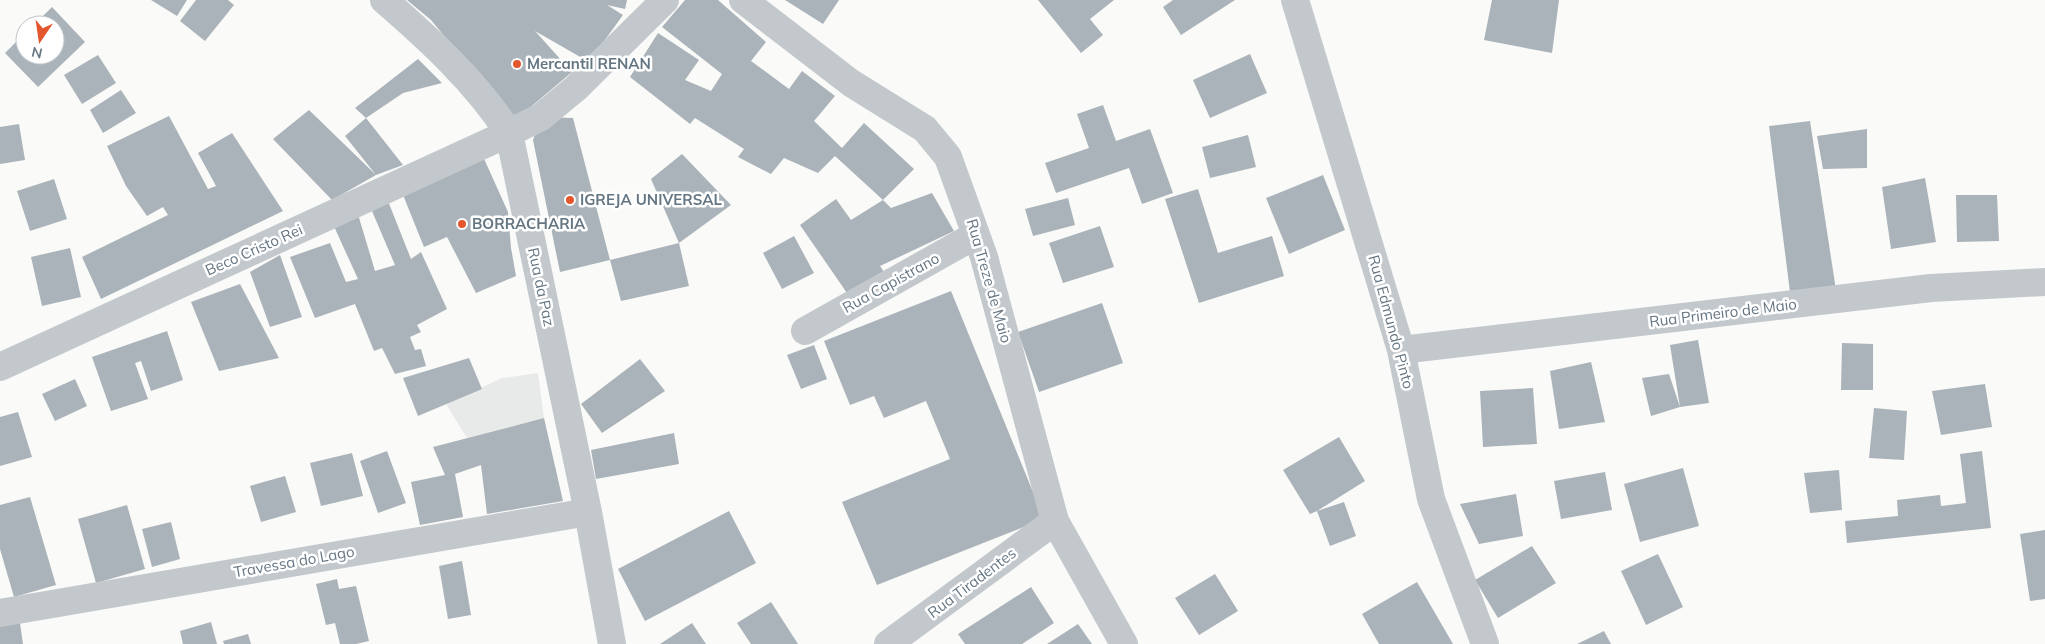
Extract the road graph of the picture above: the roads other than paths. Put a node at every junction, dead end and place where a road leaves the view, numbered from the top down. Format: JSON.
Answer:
{"nodes":[{"id":1,"x":384,"y":0,"type":"edge"},
{"id":2,"x":665,"y":0,"type":"edge"},
{"id":3,"x":743,"y":0,"type":"edge"},
{"id":4,"x":1295,"y":0,"type":"edge"},
{"id":5,"x":509,"y":133,"type":"junction"},
{"id":6,"x":976,"y":235,"type":"junction"},
{"id":7,"x":2045,"y":282,"type":"edge"},
{"id":8,"x":805,"y":331,"type":"dead end"},
{"id":9,"x":1401,"y":350,"type":"junction"},
{"id":10,"x":0,"y":366,"type":"edge"},
{"id":11,"x":588,"y":512,"type":"junction"},
{"id":12,"x":1055,"y":521,"type":"junction"},
{"id":13,"x":0,"y":613,"type":"edge"},
{"id":14,"x":612,"y":644,"type":"edge"},
{"id":15,"x":888,"y":644,"type":"edge"},
{"id":16,"x":1124,"y":644,"type":"edge"},
{"id":17,"x":1484,"y":644,"type":"edge"}],
"edges":[{"from":1,"to":5,"type":"street"},
{"from":2,"to":5,"type":"street"},
{"from":3,"to":6,"type":"street","name":"Rua Treze de Maio"},
{"from":4,"to":9,"type":"street","name":"Rua Edmundo Pinto"},
{"from":5,"to":10,"type":"street","name":"Beco Cristo Rei"},
{"from":5,"to":11,"type":"street","name":"Rua da Paz"},
{"from":6,"to":8,"type":"street","name":"Rua Capistrano"},
{"from":6,"to":12,"type":"street","name":"Rua Treze de Maio"},
{"from":7,"to":9,"type":"street","name":"Rua Primeiro de Maio"},
{"from":9,"to":17,"type":"street","name":"Rua Edmundo Pinto"},
{"from":11,"to":13,"type":"street","name":"Travessa do Lago"},
{"from":11,"to":14,"type":"street","name":"Rua da Paz"},
{"from":12,"to":15,"type":"street","name":"Rua Tiradentes"},
{"from":12,"to":16,"type":"street","name":"Rua Treze de Maio"}]}
